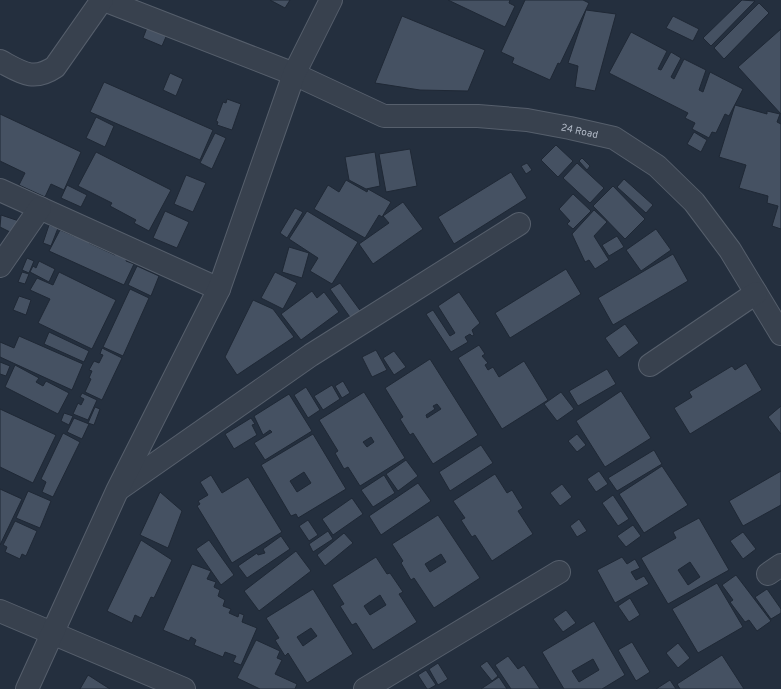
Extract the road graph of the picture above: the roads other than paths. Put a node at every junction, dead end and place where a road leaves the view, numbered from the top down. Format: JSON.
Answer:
{"nodes":[{"id":1,"x":103,"y":0,"type":"edge"},
{"id":2,"x":331,"y":0,"type":"edge"},
{"id":3,"x":0,"y":61,"type":"edge"},
{"id":4,"x":294,"y":74,"type":"junction"},
{"id":5,"x":0,"y":190,"type":"edge"},
{"id":6,"x":40,"y":208,"type":"junction"},
{"id":7,"x":519,"y":224,"type":"dead end"},
{"id":8,"x":0,"y":266,"type":"edge"},
{"id":9,"x":219,"y":289,"type":"junction"},
{"id":10,"x":756,"y":294,"type":"junction"},
{"id":11,"x":781,"y":334,"type":"edge"},
{"id":12,"x":650,"y":365,"type":"dead end"},
{"id":13,"x":117,"y":491,"type":"junction"},
{"id":14,"x":560,"y":572,"type":"dead end"},
{"id":15,"x":0,"y":610,"type":"edge"},
{"id":16,"x":51,"y":633,"type":"junction"},
{"id":17,"x":27,"y":689,"type":"edge"},
{"id":18,"x":184,"y":689,"type":"edge"},
{"id":19,"x":365,"y":689,"type":"edge"}],
"edges":[{"from":1,"to":3,"type":"street"},
{"from":1,"to":4,"type":"street","name":"24 Road"},
{"from":2,"to":4,"type":"street"},
{"from":4,"to":9,"type":"street"},
{"from":4,"to":10,"type":"street","name":"24 Road"},
{"from":5,"to":6,"type":"street"},
{"from":6,"to":8,"type":"street"},
{"from":6,"to":9,"type":"street"},
{"from":7,"to":13,"type":"street"},
{"from":9,"to":13,"type":"street"},
{"from":10,"to":11,"type":"street","name":"24 Road"},
{"from":10,"to":12,"type":"street"},
{"from":13,"to":16,"type":"street"},
{"from":14,"to":19,"type":"street"},
{"from":15,"to":16,"type":"street"},
{"from":16,"to":17,"type":"street"},
{"from":16,"to":18,"type":"street"}]}
